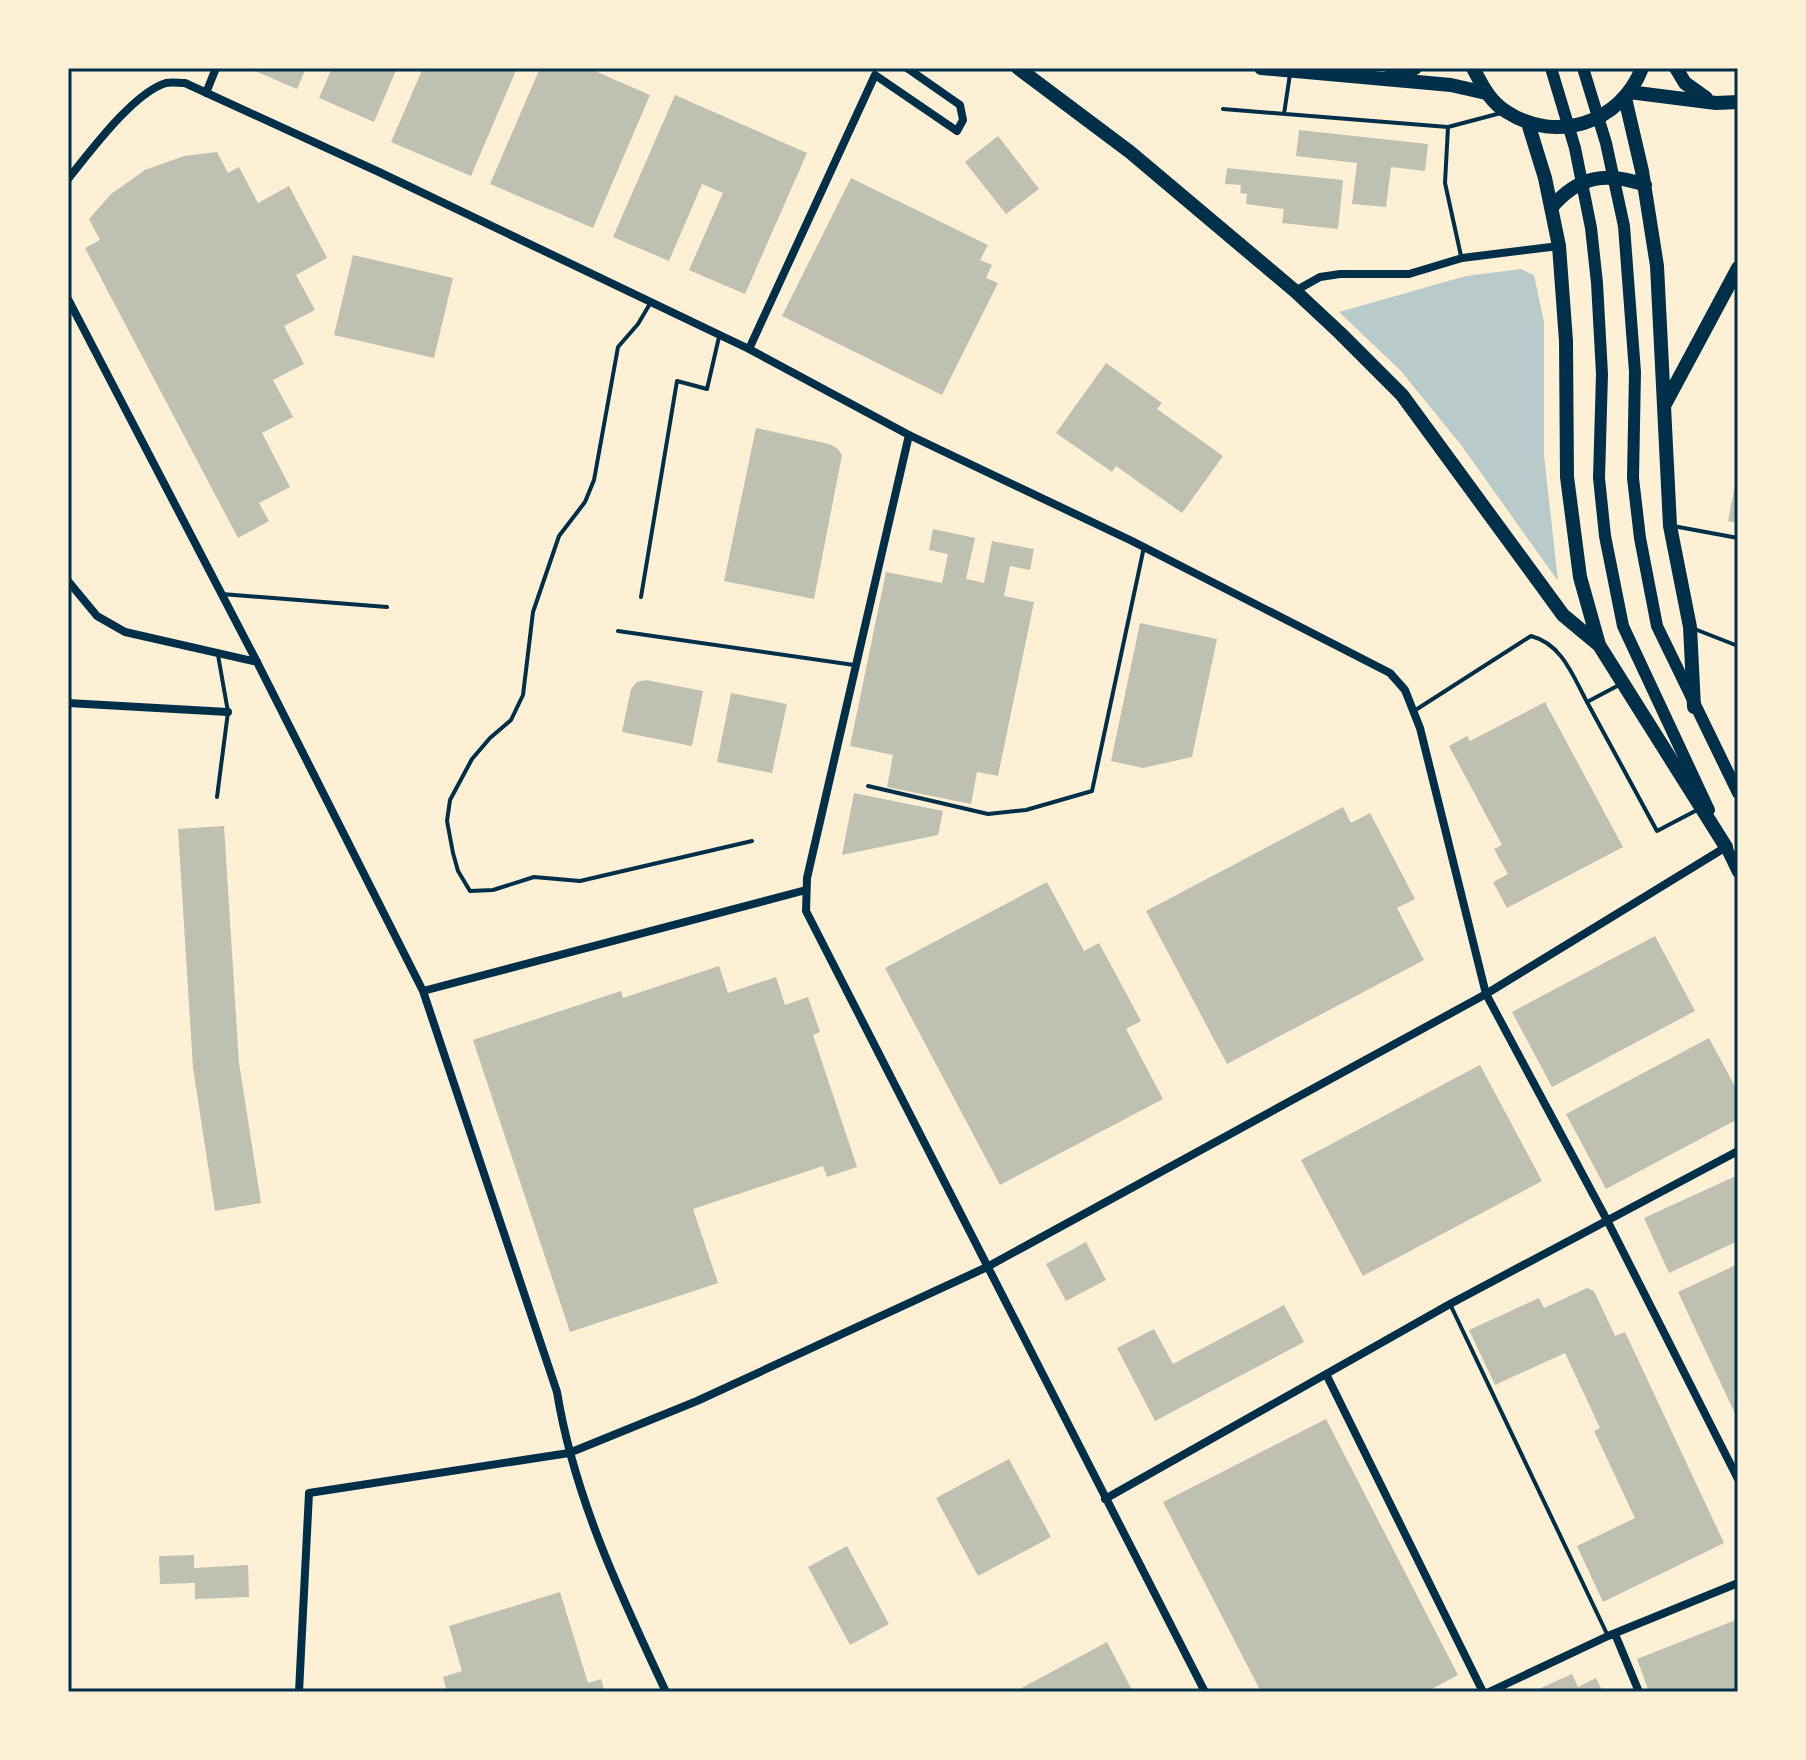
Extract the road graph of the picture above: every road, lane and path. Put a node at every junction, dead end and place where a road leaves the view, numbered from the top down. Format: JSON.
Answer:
{"nodes":[{"id":1,"x":216,"y":68,"type":"edge"},
{"id":2,"x":907,"y":68,"type":"edge"},
{"id":3,"x":1018,"y":68,"type":"edge"},
{"id":4,"x":1261,"y":68,"type":"edge"},
{"id":5,"x":1415,"y":68,"type":"edge"},
{"id":6,"x":1473,"y":68,"type":"edge"},
{"id":7,"x":1551,"y":68,"type":"edge"},
{"id":8,"x":1583,"y":68,"type":"edge"},
{"id":9,"x":1642,"y":68,"type":"edge"},
{"id":10,"x":1676,"y":68,"type":"edge"},
{"id":11,"x":1290,"y":71,"type":"junction"},
{"id":12,"x":1361,"y":78,"type":"junction"},
{"id":13,"x":206,"y":93,"type":"junction"},
{"id":14,"x":1486,"y":93,"type":"junction"},
{"id":15,"x":1627,"y":95,"type":"junction"},
{"id":16,"x":1738,"y":102,"type":"edge"},
{"id":17,"x":1716,"y":103,"type":"junction"},
{"id":18,"x":1223,"y":109,"type":"dead end"},
{"id":19,"x":1505,"y":111,"type":"junction"},
{"id":20,"x":1284,"y":114,"type":"junction"},
{"id":21,"x":1528,"y":123,"type":"junction"},
{"id":22,"x":1448,"y":127,"type":"junction"},
{"id":23,"x":68,"y":179,"type":"edge"},
{"id":24,"x":1645,"y":185,"type":"junction"},
{"id":25,"x":1551,"y":208,"type":"junction"},
{"id":26,"x":1559,"y":246,"type":"junction"},
{"id":27,"x":1462,"y":258,"type":"junction"},
{"id":28,"x":1738,"y":268,"type":"edge"},
{"id":29,"x":1295,"y":291,"type":"junction"},
{"id":30,"x":68,"y":299,"type":"edge"},
{"id":31,"x":651,"y":302,"type":"junction"},
{"id":32,"x":719,"y":335,"type":"junction"},
{"id":33,"x":749,"y":349,"type":"junction"},
{"id":34,"x":1664,"y":406,"type":"junction"},
{"id":35,"x":909,"y":435,"type":"junction"},
{"id":36,"x":1670,"y":526,"type":"junction"},
{"id":37,"x":1738,"y":538,"type":"edge"},
{"id":38,"x":1144,"y":547,"type":"junction"},
{"id":39,"x":68,"y":581,"type":"edge"},
{"id":40,"x":220,"y":594,"type":"junction"},
{"id":41,"x":641,"y":597,"type":"dead end"},
{"id":42,"x":387,"y":607,"type":"dead end"},
{"id":43,"x":1690,"y":627,"type":"junction"},
{"id":44,"x":618,"y":631,"type":"dead end"},
{"id":45,"x":1599,"y":645,"type":"junction"},
{"id":46,"x":1738,"y":646,"type":"edge"},
{"id":47,"x":218,"y":655,"type":"junction"},
{"id":48,"x":257,"y":662,"type":"junction"},
{"id":49,"x":856,"y":665,"type":"junction"},
{"id":50,"x":1623,"y":683,"type":"junction"},
{"id":51,"x":1587,"y":702,"type":"junction"},
{"id":52,"x":68,"y":703,"type":"edge"},
{"id":53,"x":1694,"y":707,"type":"junction"},
{"id":54,"x":1414,"y":711,"type":"junction"},
{"id":55,"x":228,"y":712,"type":"junction"},
{"id":56,"x":868,"y":786,"type":"dead end"},
{"id":57,"x":1738,"y":793,"type":"edge"},
{"id":58,"x":217,"y":797,"type":"dead end"},
{"id":59,"x":1701,"y":808,"type":"junction"},
{"id":60,"x":752,"y":841,"type":"dead end"},
{"id":61,"x":1726,"y":847,"type":"junction"},
{"id":62,"x":1738,"y":872,"type":"edge"},
{"id":63,"x":806,"y":890,"type":"junction"},
{"id":64,"x":423,"y":991,"type":"junction"},
{"id":65,"x":1486,"y":994,"type":"junction"},
{"id":66,"x":1738,"y":1151,"type":"edge"},
{"id":67,"x":1608,"y":1222,"type":"junction"},
{"id":68,"x":987,"y":1267,"type":"junction"},
{"id":69,"x":1450,"y":1304,"type":"junction"},
{"id":70,"x":1326,"y":1374,"type":"junction"},
{"id":71,"x":569,"y":1453,"type":"junction"},
{"id":72,"x":1738,"y":1479,"type":"edge"},
{"id":73,"x":1105,"y":1499,"type":"junction"},
{"id":74,"x":1738,"y":1583,"type":"edge"},
{"id":75,"x":1612,"y":1635,"type":"junction"},
{"id":76,"x":299,"y":1692,"type":"edge"},
{"id":77,"x":666,"y":1692,"type":"edge"},
{"id":78,"x":1205,"y":1692,"type":"edge"},
{"id":79,"x":1486,"y":1692,"type":"edge"},
{"id":80,"x":1639,"y":1692,"type":"edge"}],
"edges":[{"from":1,"to":13,"type":"street"},
{"from":2,"to":33,"type":"street"},
{"from":3,"to":29,"type":"highway"},
{"from":4,"to":11,"type":"highway"},
{"from":5,"to":12,"type":"highway"},
{"from":6,"to":14,"type":"highway"},
{"from":7,"to":61,"type":"main road"},
{"from":8,"to":53,"type":"main road"},
{"from":9,"to":15,"type":"highway"},
{"from":10,"to":17,"type":"highway"},
{"from":11,"to":12,"type":"highway"},
{"from":11,"to":20,"type":"lane"},
{"from":12,"to":14,"type":"highway"},
{"from":13,"to":23,"type":"street"},
{"from":13,"to":31,"type":"street"},
{"from":14,"to":19,"type":"highway"},
{"from":15,"to":17,"type":"highway"},
{"from":15,"to":21,"type":"highway"},
{"from":15,"to":24,"type":"highway"},
{"from":16,"to":17,"type":"highway"},
{"from":18,"to":20,"type":"lane"},
{"from":19,"to":21,"type":"highway"},
{"from":19,"to":22,"type":"lane"},
{"from":20,"to":22,"type":"lane"},
{"from":21,"to":25,"type":"highway"},
{"from":22,"to":27,"type":"lane"},
{"from":24,"to":25,"type":"highway"},
{"from":24,"to":34,"type":"highway"},
{"from":25,"to":26,"type":"highway"},
{"from":26,"to":27,"type":"street"},
{"from":26,"to":45,"type":"highway"},
{"from":27,"to":29,"type":"street"},
{"from":28,"to":34,"type":"highway"},
{"from":29,"to":45,"type":"highway"},
{"from":30,"to":40,"type":"street"},
{"from":31,"to":32,"type":"street"},
{"from":31,"to":60,"type":"lane"},
{"from":32,"to":33,"type":"street"},
{"from":32,"to":41,"type":"lane"},
{"from":33,"to":35,"type":"street"},
{"from":34,"to":36,"type":"highway"},
{"from":35,"to":38,"type":"street"},
{"from":35,"to":49,"type":"street"},
{"from":36,"to":37,"type":"lane"},
{"from":36,"to":43,"type":"highway"},
{"from":38,"to":54,"type":"street"},
{"from":38,"to":56,"type":"lane"},
{"from":39,"to":47,"type":"street"},
{"from":40,"to":42,"type":"lane"},
{"from":40,"to":48,"type":"street"},
{"from":43,"to":46,"type":"lane"},
{"from":43,"to":53,"type":"highway"},
{"from":44,"to":49,"type":"lane"},
{"from":45,"to":50,"type":"highway"},
{"from":47,"to":48,"type":"street"},
{"from":47,"to":55,"type":"lane"},
{"from":48,"to":64,"type":"street"},
{"from":49,"to":63,"type":"street"},
{"from":50,"to":51,"type":"lane"},
{"from":50,"to":59,"type":"highway"},
{"from":51,"to":54,"type":"lane"},
{"from":51,"to":59,"type":"lane"},
{"from":52,"to":55,"type":"street"},
{"from":53,"to":57,"type":"main road"},
{"from":54,"to":65,"type":"street"},
{"from":55,"to":58,"type":"lane"},
{"from":59,"to":61,"type":"highway"},
{"from":61,"to":62,"type":"main road"},
{"from":61,"to":65,"type":"street"},
{"from":63,"to":64,"type":"street"},
{"from":63,"to":68,"type":"street"},
{"from":64,"to":71,"type":"street"},
{"from":65,"to":67,"type":"street"},
{"from":65,"to":68,"type":"street"},
{"from":66,"to":67,"type":"street"},
{"from":67,"to":69,"type":"street"},
{"from":67,"to":72,"type":"street"},
{"from":68,"to":71,"type":"street"},
{"from":68,"to":73,"type":"street"},
{"from":69,"to":70,"type":"street"},
{"from":69,"to":75,"type":"lane"},
{"from":70,"to":73,"type":"street"},
{"from":70,"to":79,"type":"street"},
{"from":71,"to":76,"type":"street"},
{"from":71,"to":77,"type":"street"},
{"from":73,"to":78,"type":"street"},
{"from":74,"to":75,"type":"street"},
{"from":75,"to":79,"type":"street"},
{"from":75,"to":80,"type":"street"}]}
